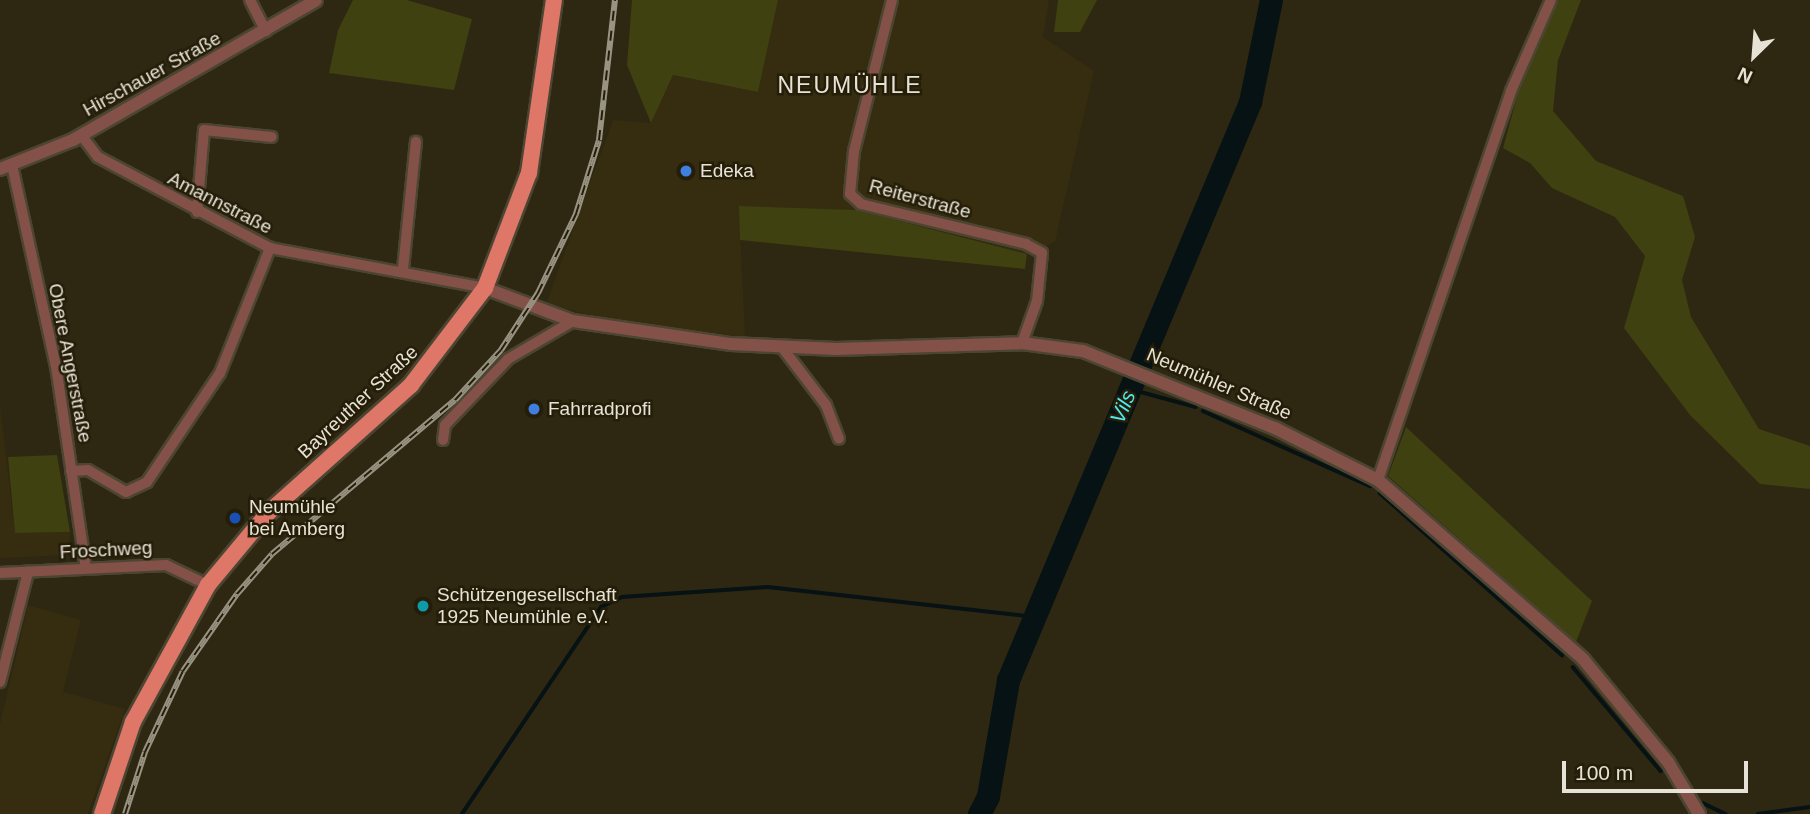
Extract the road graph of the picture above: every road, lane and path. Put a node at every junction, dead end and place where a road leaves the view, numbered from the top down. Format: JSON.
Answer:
{"nodes":[{"id":1,"x":250,"y":0,"type":"edge"},
{"id":2,"x":316,"y":0,"type":"edge"},
{"id":3,"x":554,"y":0,"type":"edge"},
{"id":4,"x":892,"y":0,"type":"edge"},
{"id":5,"x":1551,"y":0,"type":"edge"},
{"id":6,"x":266,"y":31,"type":"junction"},
{"id":7,"x":82,"y":136,"type":"junction"},
{"id":8,"x":272,"y":137,"type":"dead end"},
{"id":9,"x":416,"y":142,"type":"dead end"},
{"id":10,"x":6,"y":167,"type":"edge"},
{"id":11,"x":197,"y":212,"type":"junction"},
{"id":12,"x":270,"y":248,"type":"junction"},
{"id":13,"x":402,"y":269,"type":"junction"},
{"id":14,"x":485,"y":289,"type":"junction"},
{"id":15,"x":573,"y":321,"type":"junction"},
{"id":16,"x":1022,"y":343,"type":"junction"},
{"id":17,"x":781,"y":346,"type":"junction"},
{"id":18,"x":839,"y":439,"type":"dead end"},
{"id":19,"x":443,"y":440,"type":"dead end"},
{"id":20,"x":71,"y":471,"type":"junction"},
{"id":21,"x":1378,"y":480,"type":"junction"},
{"id":22,"x":86,"y":568,"type":"junction"},
{"id":23,"x":28,"y":572,"type":"junction"},
{"id":24,"x":0,"y":573,"type":"edge"},
{"id":25,"x":208,"y":585,"type":"junction"},
{"id":26,"x":0,"y":682,"type":"edge"},
{"id":27,"x":102,"y":814,"type":"edge"},
{"id":28,"x":1699,"y":814,"type":"edge"}],
"edges":[{"from":1,"to":6,"type":"street"},
{"from":2,"to":6,"type":"street","name":"Hirschauer Straße"},
{"from":3,"to":14,"type":"main road","name":"Bayreuther Straße"},
{"from":4,"to":16,"type":"street","name":"Reiterstraße"},
{"from":5,"to":21,"type":"street"},
{"from":6,"to":7,"type":"street","name":"Hirschauer Straße"},
{"from":7,"to":10,"type":"street","name":"Hirschauer Straße"},
{"from":7,"to":11,"type":"street","name":"Amannstraße"},
{"from":8,"to":11,"type":"street"},
{"from":9,"to":13,"type":"street"},
{"from":10,"to":20,"type":"street","name":"Obere Angerstraße"},
{"from":11,"to":12,"type":"street","name":"Amannstraße"},
{"from":12,"to":13,"type":"street","name":"Amannstraße"},
{"from":12,"to":20,"type":"street"},
{"from":13,"to":14,"type":"street","name":"Amannstraße"},
{"from":14,"to":15,"type":"street","name":"Neumühler Straße"},
{"from":14,"to":25,"type":"main road","name":"Bayreuther Straße"},
{"from":15,"to":17,"type":"street","name":"Neumühler Straße"},
{"from":15,"to":19,"type":"street"},
{"from":16,"to":17,"type":"street","name":"Neumühler Straße"},
{"from":16,"to":21,"type":"street","name":"Neumühler Straße"},
{"from":17,"to":18,"type":"street"},
{"from":20,"to":22,"type":"street","name":"Obere Angerstraße"},
{"from":21,"to":28,"type":"street","name":"Neumühler Straße"},
{"from":22,"to":23,"type":"street","name":"Froschweg"},
{"from":22,"to":25,"type":"street","name":"Froschweg"},
{"from":23,"to":24,"type":"street","name":"Froschweg"},
{"from":23,"to":26,"type":"street"},
{"from":25,"to":27,"type":"main road","name":"Bayreuther Straße"}]}
